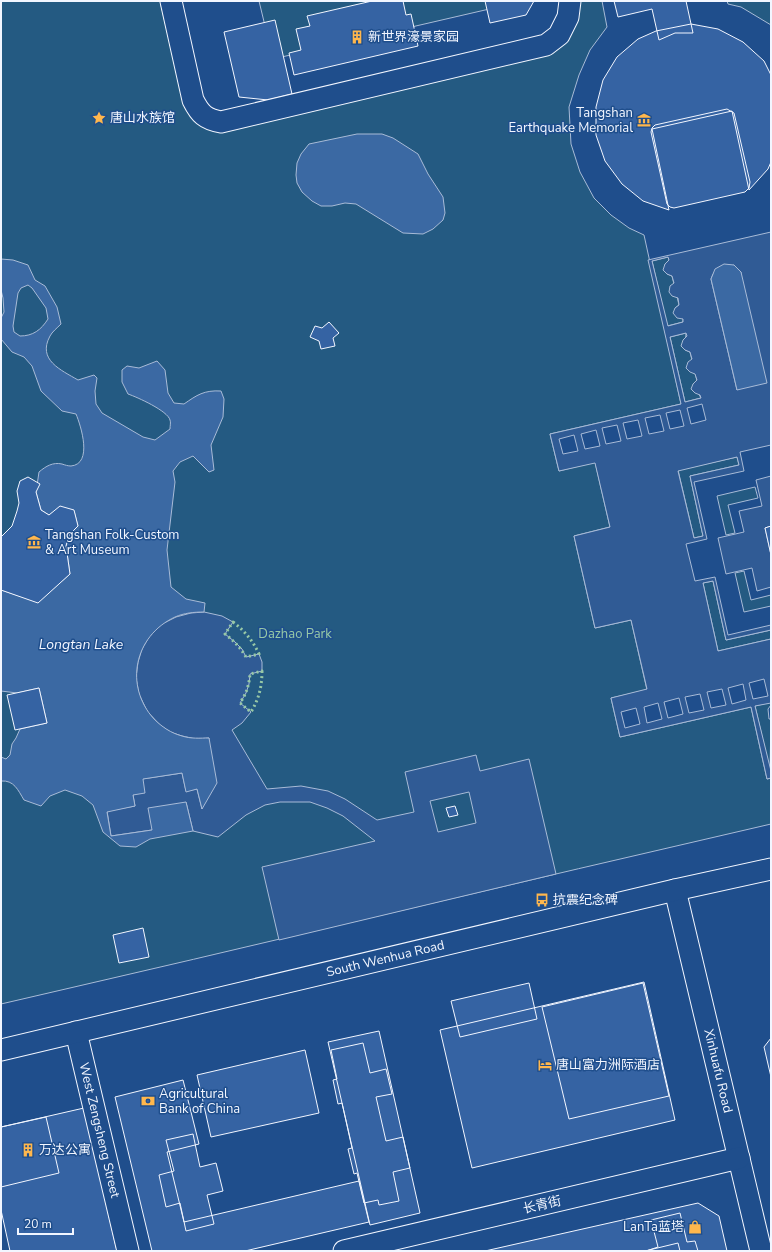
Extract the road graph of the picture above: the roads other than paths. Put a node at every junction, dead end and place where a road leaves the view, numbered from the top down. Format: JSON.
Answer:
{"nodes":[{"id":1,"x":171,"y":1,"type":"edge"},
{"id":2,"x":570,"y":1,"type":"edge"},
{"id":3,"x":771,"y":869,"type":"edge"},
{"id":4,"x":675,"y":890,"type":"junction"},
{"id":5,"x":76,"y":1032,"type":"junction"},
{"id":6,"x":1,"y":1050,"type":"edge"},
{"id":7,"x":739,"y":1158,"type":"junction"},
{"id":8,"x":128,"y":1251,"type":"edge"},
{"id":9,"x":344,"y":1251,"type":"edge"},
{"id":10,"x":761,"y":1251,"type":"edge"}],
"edges":[{"from":1,"to":2,"type":"street"},
{"from":3,"to":4,"type":"street","name":"South Wenhua Road"},
{"from":4,"to":5,"type":"street","name":"South Wenhua Road"},
{"from":4,"to":7,"type":"street","name":"Xinhuafu Road"},
{"from":5,"to":6,"type":"street","name":"South Wenhua Road"},
{"from":5,"to":8,"type":"street","name":"West Zengsheng Street"},
{"from":7,"to":9,"type":"street","name":"长青街"},
{"from":7,"to":10,"type":"street","name":"Xinhuafu Road"}]}
